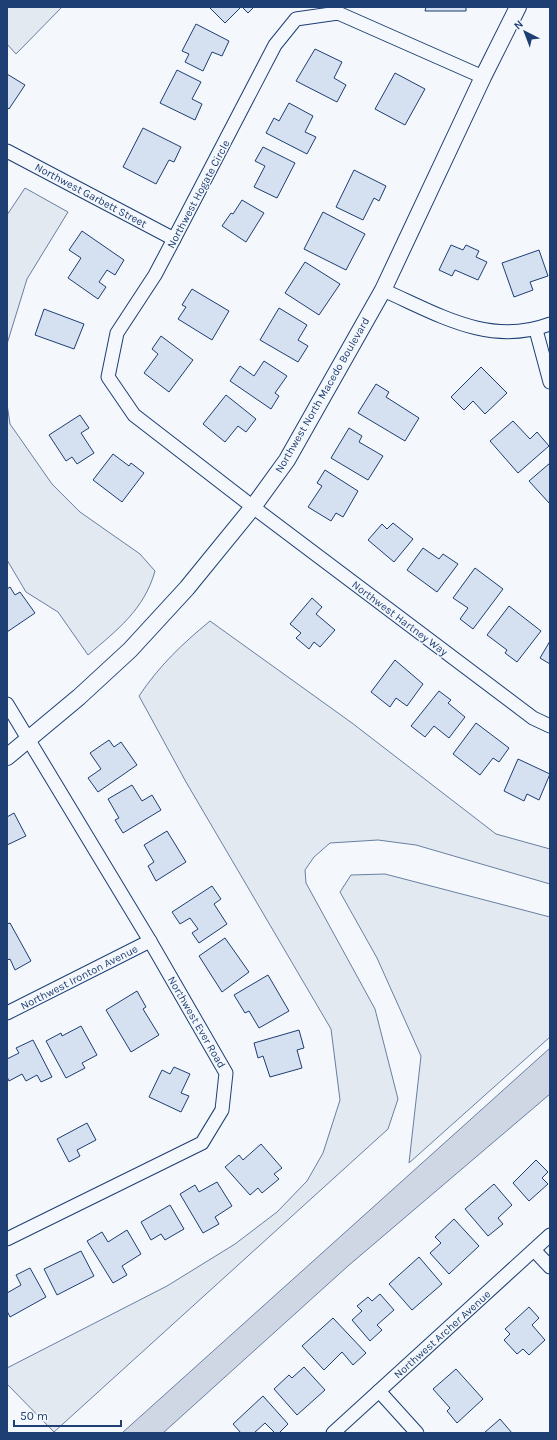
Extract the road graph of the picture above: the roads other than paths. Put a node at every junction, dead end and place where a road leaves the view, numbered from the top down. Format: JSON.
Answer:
{"nodes":[{"id":1,"x":518,"y":7,"type":"edge"},
{"id":2,"x":483,"y":77,"type":"junction"},
{"id":3,"x":7,"y":150,"type":"edge"},
{"id":4,"x":174,"y":239,"type":"junction"},
{"id":5,"x":382,"y":290,"type":"junction"},
{"id":6,"x":550,"y":324,"type":"edge"},
{"id":7,"x":536,"y":330,"type":"junction"},
{"id":8,"x":550,"y":382,"type":"edge"},
{"id":9,"x":253,"y":507,"type":"junction"},
{"id":10,"x":7,"y":704,"type":"edge"},
{"id":11,"x":550,"y":726,"type":"edge"},
{"id":12,"x":28,"y":741,"type":"junction"},
{"id":13,"x":7,"y":757,"type":"edge"},
{"id":14,"x":150,"y":941,"type":"junction"},
{"id":15,"x":7,"y":1013,"type":"edge"},
{"id":16,"x":550,"y":1235,"type":"edge"},
{"id":17,"x":7,"y":1239,"type":"edge"},
{"id":18,"x":534,"y":1250,"type":"junction"},
{"id":19,"x":550,"y":1267,"type":"edge"},
{"id":20,"x":379,"y":1391,"type":"junction"},
{"id":21,"x":333,"y":1433,"type":"edge"},
{"id":22,"x":417,"y":1433,"type":"edge"}],
"edges":[{"from":1,"to":2,"type":"street","name":"Northwest North Macedo Boulevard"},
{"from":2,"to":4,"type":"street","name":"Northwest Hogate Circle"},
{"from":2,"to":5,"type":"street","name":"Northwest North Macedo Boulevard"},
{"from":3,"to":4,"type":"street","name":"Northwest Garbett Street"},
{"from":4,"to":9,"type":"street","name":"Northwest Hogate Circle"},
{"from":5,"to":7,"type":"street"},
{"from":5,"to":9,"type":"street","name":"Northwest North Macedo Boulevard"},
{"from":6,"to":7,"type":"street"},
{"from":7,"to":8,"type":"street"},
{"from":9,"to":11,"type":"street","name":"Northwest Hartney Way"},
{"from":9,"to":12,"type":"street","name":"Northwest North Macedo Boulevard"},
{"from":10,"to":12,"type":"street","name":"Northwest Ever Road"},
{"from":12,"to":13,"type":"street","name":"Northwest North Macedo Boulevard"},
{"from":12,"to":14,"type":"street","name":"Northwest Ever Road"},
{"from":14,"to":15,"type":"street","name":"Northwest Ironton Avenue"},
{"from":14,"to":17,"type":"street","name":"Northwest Ever Road"},
{"from":16,"to":18,"type":"street","name":"Northwest Archer Avenue"},
{"from":18,"to":19,"type":"street"},
{"from":18,"to":20,"type":"street","name":"Northwest Archer Avenue"},
{"from":20,"to":21,"type":"street","name":"Northwest Archer Avenue"},
{"from":20,"to":22,"type":"street"}]}
